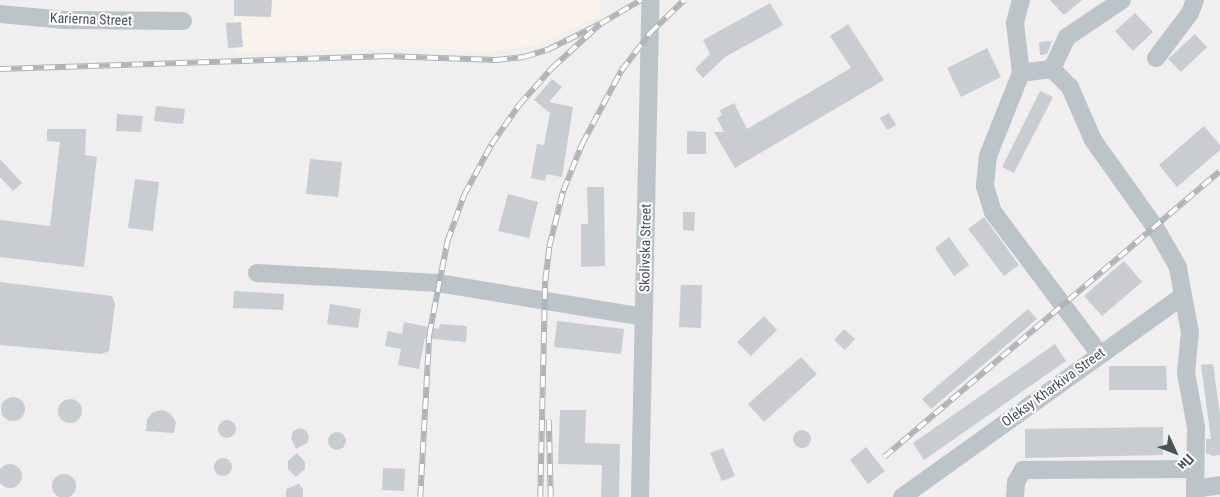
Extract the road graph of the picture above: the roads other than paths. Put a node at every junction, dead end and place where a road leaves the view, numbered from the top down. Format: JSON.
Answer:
{"nodes":[{"id":1,"x":650,"y":0,"type":"edge"},
{"id":2,"x":1021,"y":0,"type":"edge"},
{"id":3,"x":1122,"y":0,"type":"edge"},
{"id":4,"x":1195,"y":0,"type":"edge"},
{"id":5,"x":0,"y":14,"type":"edge"},
{"id":6,"x":183,"y":21,"type":"dead end"},
{"id":7,"x":1156,"y":58,"type":"dead end"},
{"id":8,"x":1052,"y":69,"type":"junction"},
{"id":9,"x":1021,"y":74,"type":"junction"},
{"id":10,"x":257,"y":273,"type":"dead end"},
{"id":11,"x":1183,"y":296,"type":"junction"},
{"id":12,"x":643,"y":318,"type":"junction"},
{"id":13,"x":1099,"y":354,"type":"junction"},
{"id":14,"x":1195,"y":469,"type":"junction"},
{"id":15,"x":1220,"y":485,"type":"edge"},
{"id":16,"x":1195,"y":493,"type":"edge"},
{"id":17,"x":640,"y":497,"type":"edge"},
{"id":18,"x":902,"y":497,"type":"edge"},
{"id":19,"x":1015,"y":497,"type":"edge"}],
"edges":[{"from":1,"to":12,"type":"street","name":"Skolivska Street"},
{"from":2,"to":9,"type":"street"},
{"from":3,"to":8,"type":"street"},
{"from":4,"to":7,"type":"street"},
{"from":5,"to":6,"type":"street","name":"Karierna Street"},
{"from":8,"to":9,"type":"street"},
{"from":8,"to":11,"type":"street"},
{"from":9,"to":13,"type":"street"},
{"from":10,"to":12,"type":"street"},
{"from":11,"to":13,"type":"street","name":"Oleksy Kharkiva Street"},
{"from":11,"to":14,"type":"street"},
{"from":12,"to":17,"type":"street","name":"Skolivska Street"},
{"from":13,"to":18,"type":"street","name":"Oleksy Kharkiva Street"},
{"from":14,"to":16,"type":"street"},
{"from":14,"to":19,"type":"street"},
{"from":15,"to":16,"type":"street"}]}
